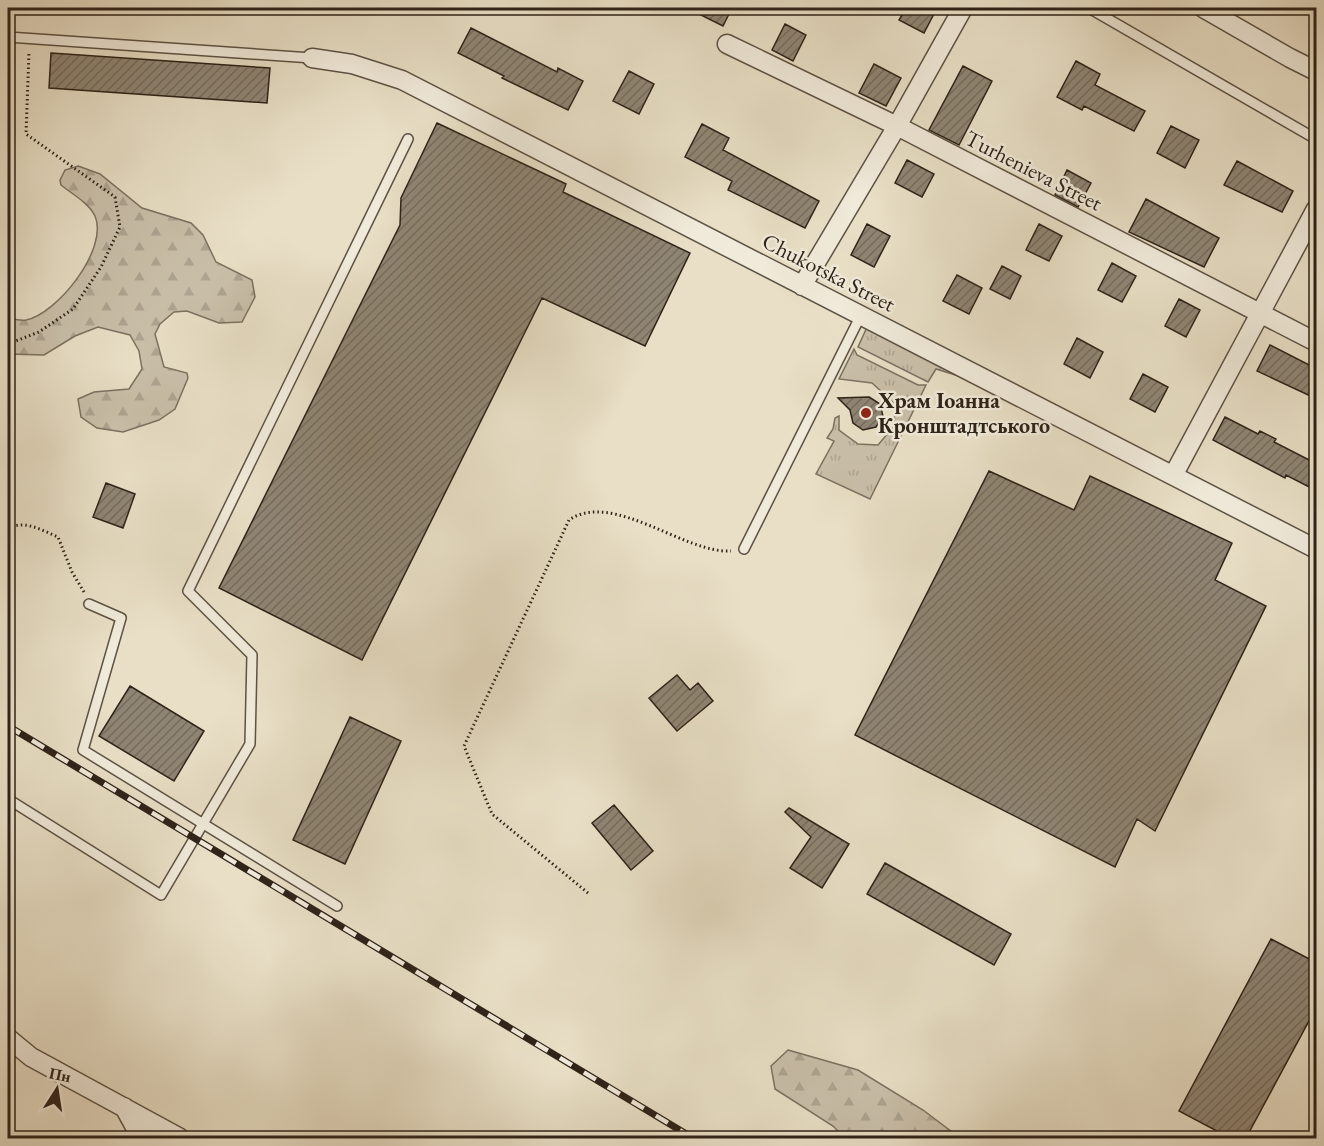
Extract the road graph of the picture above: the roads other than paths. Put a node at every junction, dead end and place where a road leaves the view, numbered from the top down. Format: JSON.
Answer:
{"nodes":[{"id":1,"x":963,"y":8,"type":"edge"},
{"id":2,"x":1089,"y":8,"type":"edge"},
{"id":3,"x":1203,"y":8,"type":"edge"},
{"id":4,"x":8,"y":37,"type":"edge"},
{"id":5,"x":727,"y":44,"type":"dead end"},
{"id":6,"x":312,"y":58,"type":"joint"},
{"id":7,"x":1317,"y":70,"type":"edge"},
{"id":8,"x":897,"y":126,"type":"junction"},
{"id":9,"x":408,"y":139,"type":"dead end"},
{"id":10,"x":1317,"y":139,"type":"edge"},
{"id":11,"x":1317,"y":209,"type":"edge"},
{"id":12,"x":802,"y":286,"type":"junction"},
{"id":13,"x":861,"y":315,"type":"junction"},
{"id":14,"x":1261,"y":315,"type":"junction"},
{"id":15,"x":1317,"y":342,"type":"edge"},
{"id":16,"x":1174,"y":474,"type":"junction"},
{"id":17,"x":744,"y":549,"type":"road end"},
{"id":18,"x":1317,"y":549,"type":"edge"},
{"id":19,"x":89,"y":604,"type":"road end"},
{"id":20,"x":8,"y":799,"type":"edge"},
{"id":21,"x":204,"y":824,"type":"junction"},
{"id":22,"x":337,"y":906,"type":"dead end"},
{"id":23,"x":8,"y":1038,"type":"edge"},
{"id":24,"x":124,"y":1107,"type":"junction"},
{"id":25,"x":141,"y":1138,"type":"edge"},
{"id":26,"x":180,"y":1138,"type":"edge"}],
"edges":[{"from":1,"to":8,"type":"street"},
{"from":2,"to":10,"type":"lane"},
{"from":3,"to":7,"type":"street"},
{"from":4,"to":6,"type":"lane"},
{"from":5,"to":8,"type":"street","name":"Turhenieva Street"},
{"from":6,"to":12,"type":"street","name":"Chukotska Street"},
{"from":8,"to":12,"type":"street"},
{"from":8,"to":14,"type":"street","name":"Turhenieva Street"},
{"from":9,"to":21,"type":"lane"},
{"from":11,"to":14,"type":"street"},
{"from":12,"to":13,"type":"street","name":"Chukotska Street"},
{"from":13,"to":16,"type":"street","name":"Chukotska Street"},
{"from":13,"to":17,"type":"lane"},
{"from":14,"to":15,"type":"street","name":"Turhenieva Street"},
{"from":14,"to":16,"type":"street"},
{"from":16,"to":18,"type":"street","name":"Chukotska Street"},
{"from":19,"to":21,"type":"lane"},
{"from":20,"to":21,"type":"lane"},
{"from":21,"to":22,"type":"lane"},
{"from":23,"to":24,"type":"street"},
{"from":24,"to":25,"type":"street"},
{"from":24,"to":26,"type":"street"}]}
